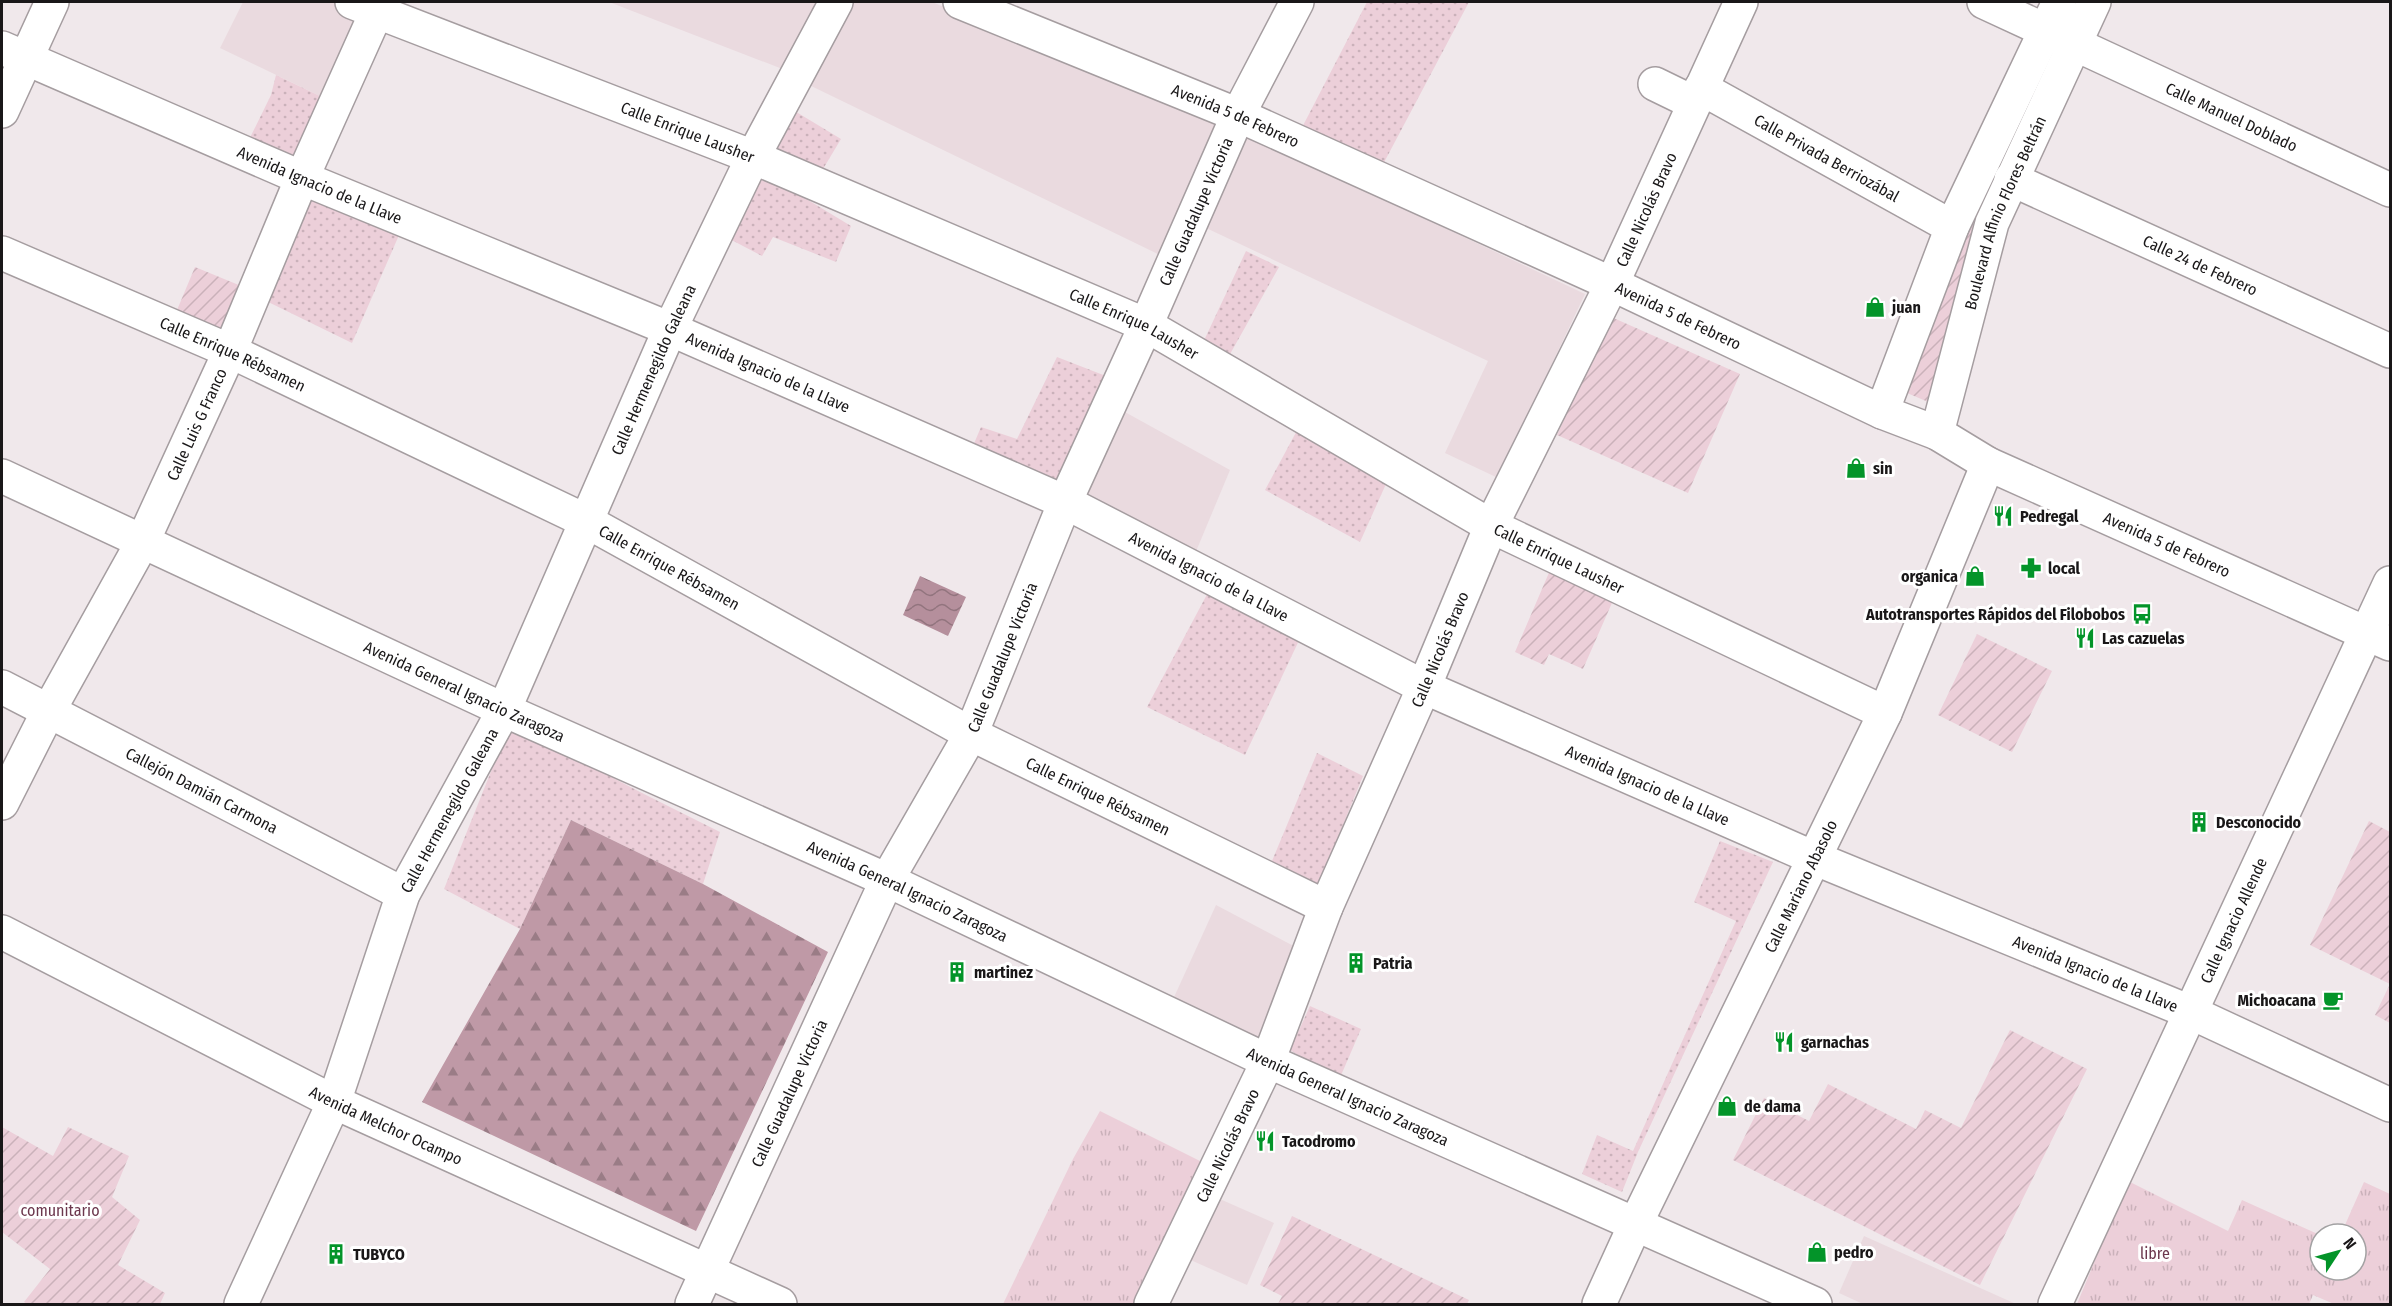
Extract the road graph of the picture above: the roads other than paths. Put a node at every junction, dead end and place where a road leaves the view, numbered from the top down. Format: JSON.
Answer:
{"nodes":[{"id":1,"x":52,"y":2,"type":"edge"},
{"id":2,"x":837,"y":2,"type":"edge"},
{"id":3,"x":960,"y":2,"type":"edge"},
{"id":4,"x":1297,"y":2,"type":"edge"},
{"id":5,"x":1741,"y":2,"type":"edge"},
{"id":6,"x":1984,"y":2,"type":"edge"},
{"id":7,"x":2094,"y":2,"type":"edge"},
{"id":8,"x":369,"y":5,"type":"edge"},
{"id":9,"x":2060,"y":25,"type":"edge"},
{"id":10,"x":13,"y":53,"type":"edge"},
{"id":11,"x":1655,"y":84,"type":"dead end"},
{"id":12,"x":1697,"y":96,"type":"junction"},
{"id":13,"x":2,"y":111,"type":"edge"},
{"id":14,"x":1238,"y":115,"type":"junction"},
{"id":15,"x":753,"y":157,"type":"junction"},
{"id":16,"x":302,"y":178,"type":"junction"},
{"id":17,"x":2011,"y":179,"type":"junction"},
{"id":18,"x":2391,"y":190,"type":"edge"},
{"id":19,"x":1952,"y":227,"type":"junction"},
{"id":20,"x":2,"y":253,"type":"edge"},
{"id":21,"x":1612,"y":284,"type":"junction"},
{"id":22,"x":1146,"y":325,"type":"junction"},
{"id":23,"x":670,"y":329,"type":"junction"},
{"id":24,"x":230,"y":351,"type":"junction"},
{"id":25,"x":2391,"y":351,"type":"edge"},
{"id":26,"x":1882,"y":412,"type":"junction"},
{"id":27,"x":1937,"y":433,"type":"junction"},
{"id":28,"x":1988,"y":464,"type":"junction"},
{"id":29,"x":2,"y":476,"type":"edge"},
{"id":30,"x":1065,"y":502,"type":"junction"},
{"id":31,"x":585,"y":521,"type":"junction"},
{"id":32,"x":1491,"y":526,"type":"junction"},
{"id":33,"x":142,"y":543,"type":"junction"},
{"id":34,"x":2391,"y":583,"type":"edge"},
{"id":35,"x":2379,"y":639,"type":"edge"},
{"id":36,"x":2,"y":687,"type":"edge"},
{"id":37,"x":1425,"y":687,"type":"junction"},
{"id":38,"x":504,"y":710,"type":"junction"},
{"id":39,"x":48,"y":712,"type":"junction"},
{"id":40,"x":1885,"y":713,"type":"junction"},
{"id":41,"x":971,"y":734,"type":"junction"},
{"id":42,"x":2,"y":803,"type":"edge"},
{"id":43,"x":1814,"y":858,"type":"junction"},
{"id":44,"x":887,"y":880,"type":"junction"},
{"id":45,"x":404,"y":894,"type":"junction"},
{"id":46,"x":1326,"y":907,"type":"junction"},
{"id":47,"x":2,"y":932,"type":"edge"},
{"id":48,"x":2190,"y":1012,"type":"junction"},
{"id":49,"x":1268,"y":1061,"type":"junction"},
{"id":50,"x":334,"y":1102,"type":"junction"},
{"id":51,"x":2391,"y":1106,"type":"edge"},
{"id":52,"x":1635,"y":1225,"type":"junction"},
{"id":53,"x":708,"y":1271,"type":"junction"},
{"id":54,"x":241,"y":1305,"type":"edge"},
{"id":55,"x":692,"y":1305,"type":"edge"},
{"id":56,"x":780,"y":1305,"type":"edge"},
{"id":57,"x":1151,"y":1305,"type":"edge"},
{"id":58,"x":1599,"y":1305,"type":"edge"},
{"id":59,"x":1815,"y":1305,"type":"edge"},
{"id":60,"x":2055,"y":1305,"type":"edge"}],
"edges":[{"from":1,"to":10,"type":"street"},
{"from":2,"to":15,"type":"street","name":"Calle Hermenegildo Galeana"},
{"from":3,"to":14,"type":"street","name":"Avenida 5 de Febrero"},
{"from":4,"to":14,"type":"street","name":"Calle Guadalupe Victoria"},
{"from":5,"to":12,"type":"street","name":"Calle Nicolás Bravo"},
{"from":6,"to":9,"type":"street","name":"Calle Manuel Doblado"},
{"from":7,"to":9,"type":"street","name":"Boulevard Alfinio Flores Beltrán"},
{"from":8,"to":15,"type":"street","name":"Calle Enrique Lausher"},
{"from":8,"to":16,"type":"street","name":"Calle Luis G Franco"},
{"from":9,"to":17,"type":"street","name":"Boulevard Alfinio Flores Beltrán"},
{"from":9,"to":18,"type":"street","name":"Calle Manuel Doblado"},
{"from":9,"to":19,"type":"street","name":"Boulevard Alfinio Flores Beltrán"},
{"from":10,"to":13,"type":"street"},
{"from":10,"to":16,"type":"street","name":"Avenida Ignacio de la Llave"},
{"from":11,"to":12,"type":"street","name":"Calle Privada Berriozábal"},
{"from":12,"to":19,"type":"street","name":"Calle Privada Berriozábal"},
{"from":12,"to":21,"type":"street","name":"Calle Nicolás Bravo"},
{"from":14,"to":21,"type":"street","name":"Avenida 5 de Febrero"},
{"from":14,"to":22,"type":"street","name":"Calle Guadalupe Victoria"},
{"from":15,"to":22,"type":"street","name":"Calle Enrique Lausher"},
{"from":15,"to":23,"type":"street","name":"Calle Hermenegildo Galeana"},
{"from":16,"to":23,"type":"street","name":"Avenida Ignacio de la Llave"},
{"from":16,"to":24,"type":"street","name":"Calle Luis G Franco"},
{"from":17,"to":25,"type":"street","name":"Calle 24 de Febrero"},
{"from":17,"to":27,"type":"street","name":"Boulevard Alfinio Flores Beltrán"},
{"from":19,"to":26,"type":"street","name":"Boulevard Alfinio Flores Beltrán"},
{"from":20,"to":24,"type":"street","name":"Calle Enrique Rébsamen"},
{"from":21,"to":26,"type":"street","name":"Avenida 5 de Febrero"},
{"from":21,"to":32,"type":"street","name":"Calle Nicolás Bravo"},
{"from":22,"to":30,"type":"street","name":"Calle Guadalupe Victoria"},
{"from":22,"to":32,"type":"street","name":"Calle Enrique Lausher"},
{"from":23,"to":30,"type":"street","name":"Avenida Ignacio de la Llave"},
{"from":23,"to":31,"type":"street","name":"Calle Hermenegildo Galeana"},
{"from":24,"to":31,"type":"street","name":"Calle Enrique Rébsamen"},
{"from":24,"to":33,"type":"street","name":"Calle Luis G Franco"},
{"from":26,"to":27,"type":"street","name":"Avenida 5 de Febrero"},
{"from":27,"to":28,"type":"street","name":"Avenida 5 de Febrero"},
{"from":28,"to":35,"type":"street","name":"Avenida 5 de Febrero"},
{"from":28,"to":40,"type":"street","name":"Calle Mariano Abasolo"},
{"from":29,"to":33,"type":"street","name":"Avenida General Ignacio Zaragoza"},
{"from":30,"to":37,"type":"street","name":"Avenida Ignacio de la Llave"},
{"from":30,"to":41,"type":"street","name":"Calle Guadalupe Victoria"},
{"from":31,"to":38,"type":"street","name":"Calle Hermenegildo Galeana"},
{"from":31,"to":41,"type":"street","name":"Calle Enrique Rébsamen"},
{"from":32,"to":37,"type":"street","name":"Calle Nicolás Bravo"},
{"from":32,"to":40,"type":"street","name":"Calle Enrique Lausher"},
{"from":33,"to":38,"type":"street","name":"Avenida General Ignacio Zaragoza"},
{"from":33,"to":39,"type":"street","name":"Calle Luis G Franco"},
{"from":34,"to":35,"type":"street","name":"Calle Ignacio Allende"},
{"from":35,"to":48,"type":"street","name":"Calle Ignacio Allende"},
{"from":36,"to":39,"type":"street","name":"Callejón Damián Carmona"},
{"from":37,"to":43,"type":"street","name":"Avenida Ignacio de la Llave"},
{"from":37,"to":46,"type":"street","name":"Calle Nicolás Bravo"},
{"from":38,"to":44,"type":"street","name":"Avenida General Ignacio Zaragoza"},
{"from":38,"to":45,"type":"street","name":"Calle Hermenegildo Galeana"},
{"from":39,"to":42,"type":"street","name":"Calle Luis G Franco"},
{"from":39,"to":45,"type":"street","name":"Callejón Damián Carmona"},
{"from":40,"to":43,"type":"street","name":"Calle Mariano Abasolo"},
{"from":41,"to":44,"type":"street","name":"Calle Guadalupe Victoria"},
{"from":41,"to":46,"type":"street","name":"Calle Enrique Rébsamen"},
{"from":43,"to":48,"type":"street","name":"Avenida Ignacio de la Llave"},
{"from":43,"to":52,"type":"street","name":"Calle Mariano Abasolo"},
{"from":44,"to":49,"type":"street","name":"Avenida General Ignacio Zaragoza"},
{"from":44,"to":53,"type":"street","name":"Calle Guadalupe Victoria"},
{"from":45,"to":50,"type":"street","name":"Calle Hermenegildo Galeana"},
{"from":46,"to":49,"type":"street","name":"Calle Nicolás Bravo"},
{"from":47,"to":50,"type":"street","name":"Avenida Melchor Ocampo"},
{"from":48,"to":51,"type":"street","name":"Avenida Ignacio de la Llave"},
{"from":48,"to":60,"type":"street","name":"Calle Ignacio Allende"},
{"from":49,"to":52,"type":"street","name":"Avenida General Ignacio Zaragoza"},
{"from":49,"to":57,"type":"street","name":"Calle Nicolás Bravo"},
{"from":50,"to":53,"type":"street","name":"Avenida Melchor Ocampo"},
{"from":50,"to":54,"type":"street","name":"Calle Hermenegildo Galeana"},
{"from":52,"to":58,"type":"street","name":"Calle Mariano Abasolo"},
{"from":52,"to":59,"type":"street","name":"Avenida General Ignacio Zaragoza"},
{"from":53,"to":55,"type":"street","name":"Calle Guadalupe Victoria"},
{"from":53,"to":56,"type":"street","name":"Avenida Melchor Ocampo"}]}
